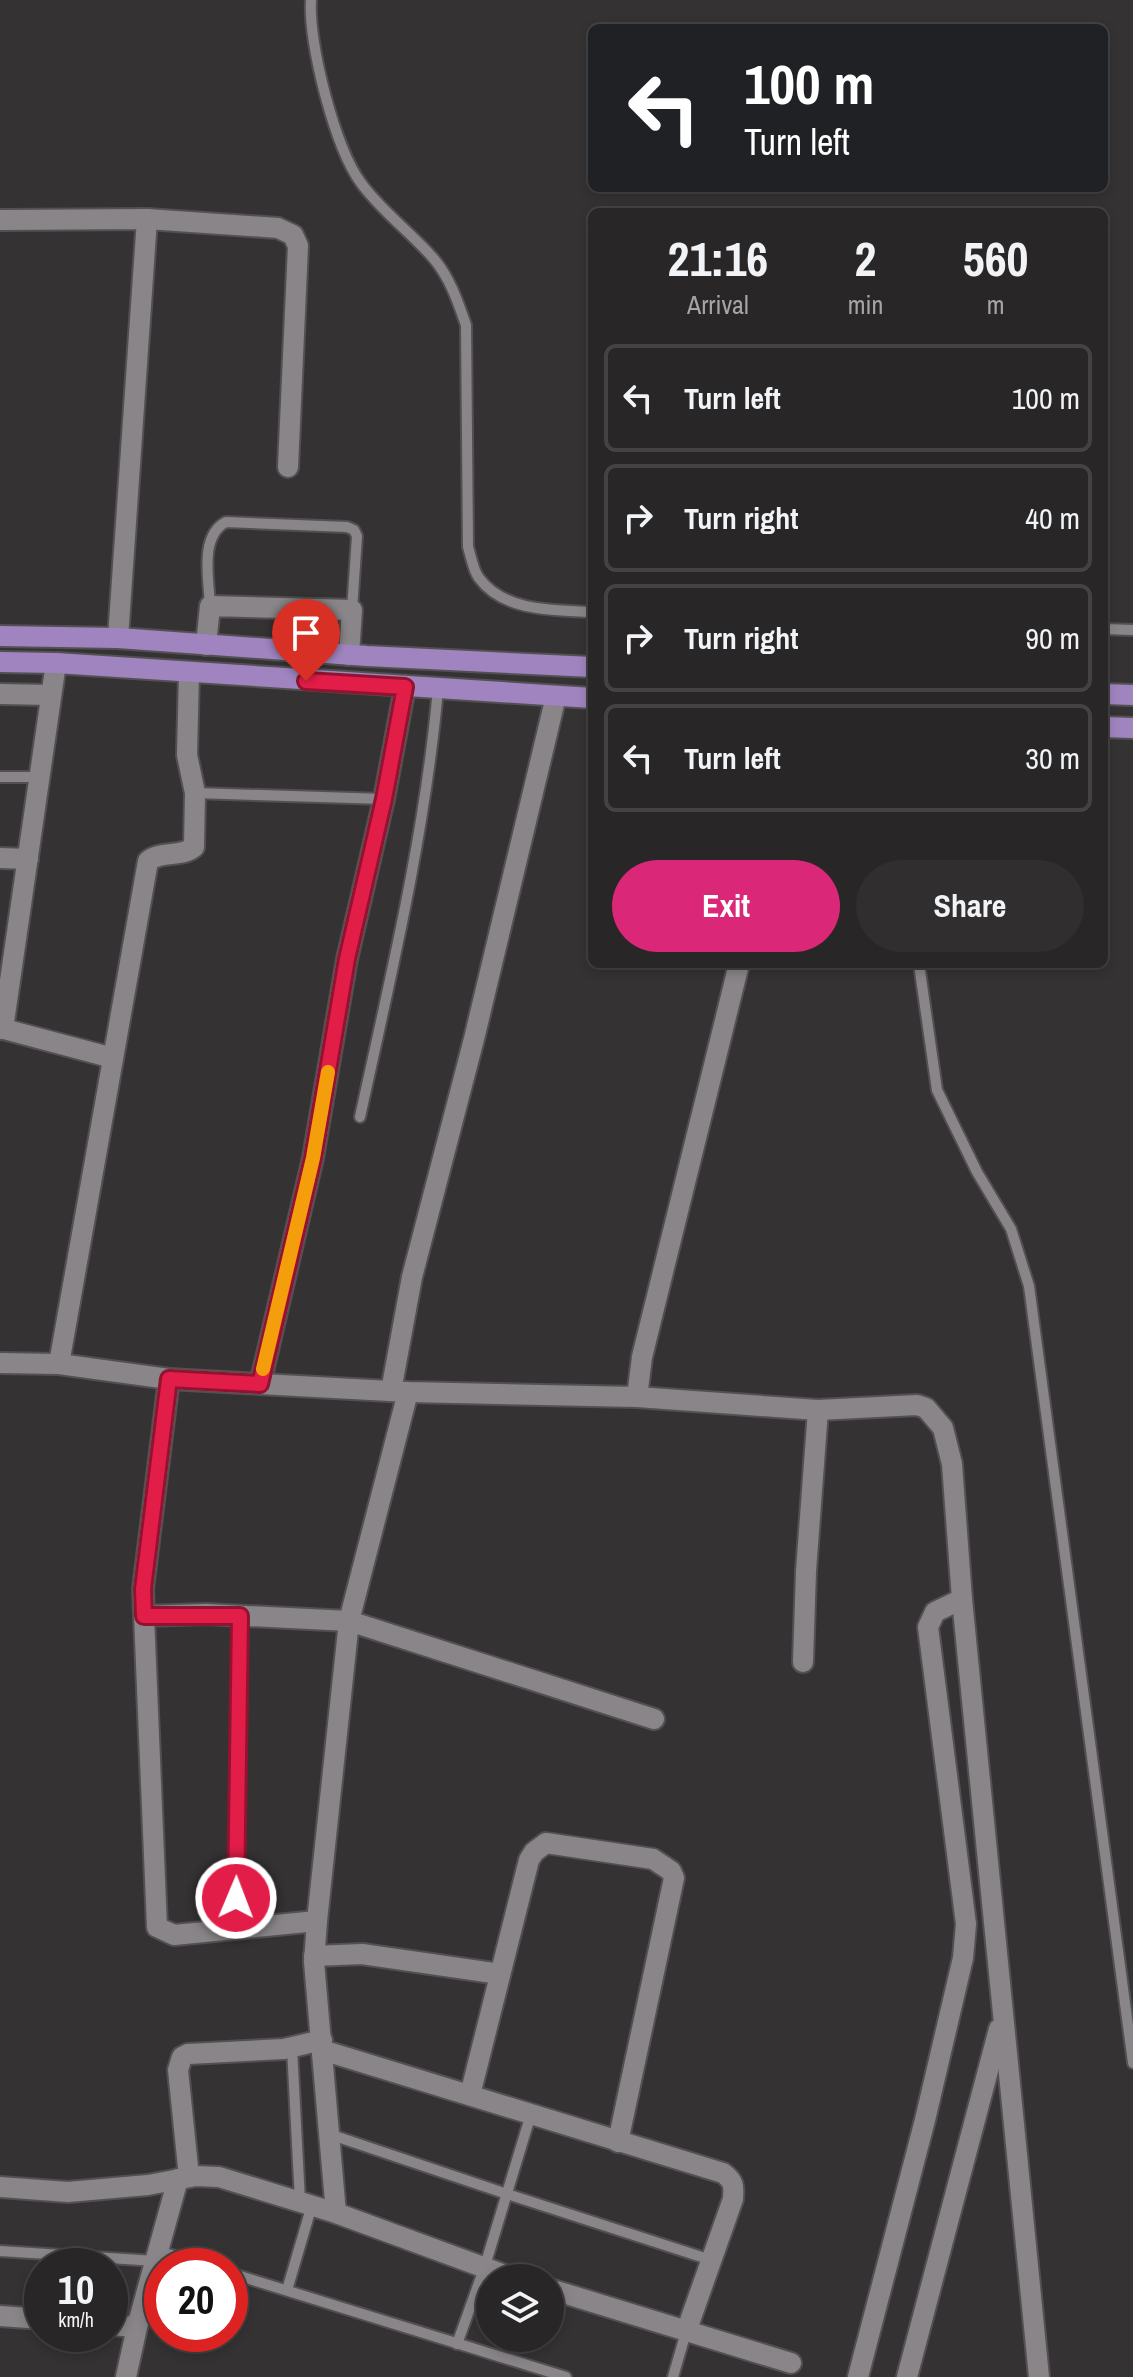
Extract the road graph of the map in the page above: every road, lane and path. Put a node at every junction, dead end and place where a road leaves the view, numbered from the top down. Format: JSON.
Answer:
{"nodes":[{"id":1,"x":311,"y":0,"type":"edge"},
{"id":2,"x":147,"y":219,"type":"junction"},
{"id":3,"x":0,"y":220,"type":"edge"},
{"id":4,"x":288,"y":467,"type":"dead end"},
{"id":5,"x":210,"y":606,"type":"junction"},
{"id":6,"x":352,"y":610,"type":"junction"},
{"id":7,"x":588,"y":612,"type":"edge"},
{"id":8,"x":1108,"y":629,"type":"edge"},
{"id":9,"x":1133,"y":630,"type":"edge"},
{"id":10,"x":0,"y":636,"type":"edge"},
{"id":11,"x":118,"y":638,"type":"junction"},
{"id":12,"x":206,"y":645,"type":"junction"},
{"id":13,"x":349,"y":655,"type":"junction"},
{"id":14,"x":0,"y":662,"type":"edge"},
{"id":15,"x":56,"y":663,"type":"junction"},
{"id":16,"x":588,"y":667,"type":"edge"},
{"id":17,"x":189,"y":672,"type":"junction"},
{"id":18,"x":405,"y":687,"type":"junction"},
{"id":19,"x":438,"y":689,"type":"junction"},
{"id":20,"x":0,"y":694,"type":"edge"},
{"id":21,"x":1108,"y":694,"type":"edge"},
{"id":22,"x":51,"y":695,"type":"junction"},
{"id":23,"x":1133,"y":695,"type":"edge"},
{"id":24,"x":556,"y":696,"type":"junction"},
{"id":25,"x":588,"y":698,"type":"edge"},
{"id":26,"x":1108,"y":727,"type":"edge"},
{"id":27,"x":1133,"y":728,"type":"edge"},
{"id":28,"x":0,"y":777,"type":"edge"},
{"id":29,"x":39,"y":777,"type":"junction"},
{"id":30,"x":195,"y":793,"type":"junction"},
{"id":31,"x":384,"y":799,"type":"junction"},
{"id":32,"x":0,"y":858,"type":"edge"},
{"id":33,"x":28,"y":859,"type":"junction"},
{"id":34,"x":7,"y":944,"type":"edge"},
{"id":35,"x":738,"y":968,"type":"edge"},
{"id":36,"x":920,"y":968,"type":"edge"},
{"id":37,"x":1,"y":1028,"type":"edge"},
{"id":38,"x":113,"y":1058,"type":"junction"},
{"id":39,"x":360,"y":1117,"type":"dead end"},
{"id":40,"x":0,"y":1363,"type":"edge"},
{"id":41,"x":59,"y":1364,"type":"junction"},
{"id":42,"x":169,"y":1379,"type":"junction"},
{"id":43,"x":260,"y":1384,"type":"junction"},
{"id":44,"x":399,"y":1392,"type":"junction"},
{"id":45,"x":637,"y":1397,"type":"junction"},
{"id":46,"x":818,"y":1410,"type":"junction"},
{"id":47,"x":962,"y":1599,"type":"junction"},
{"id":48,"x":144,"y":1616,"type":"junction"},
{"id":49,"x":240,"y":1616,"type":"junction"},
{"id":50,"x":349,"y":1621,"type":"junction"},
{"id":51,"x":803,"y":1662,"type":"dead end"},
{"id":52,"x":654,"y":1719,"type":"dead end"},
{"id":53,"x":317,"y":1921,"type":"junction"},
{"id":54,"x":236,"y":1929,"type":"junction"},
{"id":55,"x":314,"y":1956,"type":"junction"},
{"id":56,"x":500,"y":1974,"type":"junction"},
{"id":57,"x":1002,"y":2018,"type":"junction"},
{"id":58,"x":322,"y":2045,"type":"junction"},
{"id":59,"x":292,"y":2048,"type":"junction"},
{"id":60,"x":1133,"y":2063,"type":"edge"},
{"id":61,"x":470,"y":2095,"type":"junction"},
{"id":62,"x":531,"y":2114,"type":"junction"},
{"id":63,"x":329,"y":2134,"type":"junction"},
{"id":64,"x":618,"y":2142,"type":"junction"},
{"id":65,"x":184,"y":2178,"type":"junction"},
{"id":66,"x":0,"y":2187,"type":"edge"},
{"id":67,"x":507,"y":2194,"type":"junction"},
{"id":68,"x":306,"y":2203,"type":"junction"},
{"id":69,"x":336,"y":2213,"type":"junction"},
{"id":70,"x":160,"y":2248,"type":"edge"},
{"id":71,"x":0,"y":2251,"type":"edge"},
{"id":72,"x":144,"y":2256,"type":"edge"},
{"id":73,"x":711,"y":2260,"type":"junction"},
{"id":74,"x":486,"y":2264,"type":"edge"},
{"id":75,"x":476,"y":2266,"type":"edge"},
{"id":76,"x":248,"y":2278,"type":"edge"},
{"id":77,"x":287,"y":2290,"type":"junction"},
{"id":78,"x":476,"y":2291,"type":"edge"},
{"id":79,"x":564,"y":2293,"type":"edge"},
{"id":80,"x":144,"y":2302,"type":"edge"},
{"id":81,"x":0,"y":2316,"type":"edge"},
{"id":82,"x":24,"y":2318,"type":"edge"},
{"id":83,"x":128,"y":2326,"type":"edge"},
{"id":84,"x":137,"y":2327,"type":"junction"},
{"id":85,"x":686,"y":2332,"type":"junction"},
{"id":86,"x":457,"y":2344,"type":"junction"},
{"id":87,"x":791,"y":2363,"type":"dead end"},
{"id":88,"x":126,"y":2377,"type":"edge"},
{"id":89,"x":566,"y":2377,"type":"edge"},
{"id":90,"x":673,"y":2377,"type":"edge"},
{"id":91,"x":858,"y":2377,"type":"edge"},
{"id":92,"x":907,"y":2377,"type":"edge"},
{"id":93,"x":1039,"y":2377,"type":"edge"}],
"edges":[{"from":1,"to":7,"type":"lane"},
{"from":2,"to":3,"type":"street"},
{"from":2,"to":4,"type":"street"},
{"from":2,"to":11,"type":"street"},
{"from":5,"to":6,"type":"street"},
{"from":5,"to":6,"type":"lane"},
{"from":5,"to":12,"type":"street"},
{"from":6,"to":13,"type":"street"},
{"from":8,"to":9,"type":"lane"},
{"from":10,"to":11,"type":"main road"},
{"from":11,"to":12,"type":"main road"},
{"from":12,"to":13,"type":"main road"},
{"from":13,"to":16,"type":"main road"},
{"from":14,"to":15,"type":"main road"},
{"from":15,"to":17,"type":"main road"},
{"from":15,"to":22,"type":"street"},
{"from":17,"to":18,"type":"main road"},
{"from":17,"to":30,"type":"street"},
{"from":18,"to":19,"type":"main road"},
{"from":18,"to":31,"type":"street"},
{"from":19,"to":24,"type":"main road"},
{"from":19,"to":39,"type":"lane"},
{"from":20,"to":22,"type":"street"},
{"from":21,"to":23,"type":"main road"},
{"from":22,"to":29,"type":"street"},
{"from":24,"to":25,"type":"main road"},
{"from":24,"to":44,"type":"street"},
{"from":26,"to":27,"type":"main road"},
{"from":28,"to":29,"type":"lane"},
{"from":29,"to":33,"type":"street"},
{"from":30,"to":31,"type":"lane"},
{"from":30,"to":38,"type":"street"},
{"from":31,"to":43,"type":"street"},
{"from":32,"to":33,"type":"street"},
{"from":33,"to":34,"type":"street"},
{"from":34,"to":37,"type":"street"},
{"from":35,"to":45,"type":"street"},
{"from":36,"to":60,"type":"lane"},
{"from":37,"to":38,"type":"street"},
{"from":38,"to":41,"type":"street"},
{"from":40,"to":41,"type":"street"},
{"from":41,"to":42,"type":"street"},
{"from":42,"to":43,"type":"street"},
{"from":42,"to":48,"type":"street"},
{"from":43,"to":44,"type":"street"},
{"from":44,"to":45,"type":"street"},
{"from":44,"to":50,"type":"street"},
{"from":45,"to":46,"type":"street"},
{"from":46,"to":47,"type":"street"},
{"from":46,"to":51,"type":"street"},
{"from":47,"to":57,"type":"street"},
{"from":47,"to":91,"type":"street"},
{"from":48,"to":49,"type":"street"},
{"from":48,"to":54,"type":"street"},
{"from":49,"to":50,"type":"street"},
{"from":49,"to":54,"type":"lane"},
{"from":50,"to":52,"type":"street"},
{"from":50,"to":53,"type":"street"},
{"from":53,"to":54,"type":"street"},
{"from":53,"to":55,"type":"street"},
{"from":55,"to":56,"type":"street"},
{"from":55,"to":58,"type":"street"},
{"from":56,"to":61,"type":"street"},
{"from":56,"to":64,"type":"street"},
{"from":57,"to":92,"type":"street"},
{"from":57,"to":93,"type":"street"},
{"from":58,"to":59,"type":"street"},
{"from":58,"to":61,"type":"street"},
{"from":58,"to":63,"type":"street"},
{"from":59,"to":65,"type":"street"},
{"from":59,"to":68,"type":"lane"},
{"from":61,"to":62,"type":"street"},
{"from":62,"to":64,"type":"street"},
{"from":62,"to":67,"type":"lane"},
{"from":63,"to":67,"type":"lane"},
{"from":63,"to":69,"type":"street"},
{"from":64,"to":73,"type":"street"},
{"from":65,"to":66,"type":"street"},
{"from":65,"to":68,"type":"street"},
{"from":65,"to":70,"type":"street"},
{"from":67,"to":73,"type":"lane"},
{"from":67,"to":74,"type":"lane"},
{"from":68,"to":69,"type":"street"},
{"from":68,"to":77,"type":"lane"},
{"from":69,"to":75,"type":"street"},
{"from":71,"to":72,"type":"lane"},
{"from":73,"to":85,"type":"street"},
{"from":76,"to":77,"type":"lane"},
{"from":77,"to":86,"type":"lane"},
{"from":78,"to":86,"type":"lane"},
{"from":79,"to":85,"type":"street"},
{"from":80,"to":84,"type":"street"},
{"from":81,"to":82,"type":"street"},
{"from":83,"to":84,"type":"street"},
{"from":84,"to":88,"type":"street"},
{"from":85,"to":87,"type":"street"},
{"from":85,"to":90,"type":"lane"},
{"from":86,"to":89,"type":"lane"}]}
